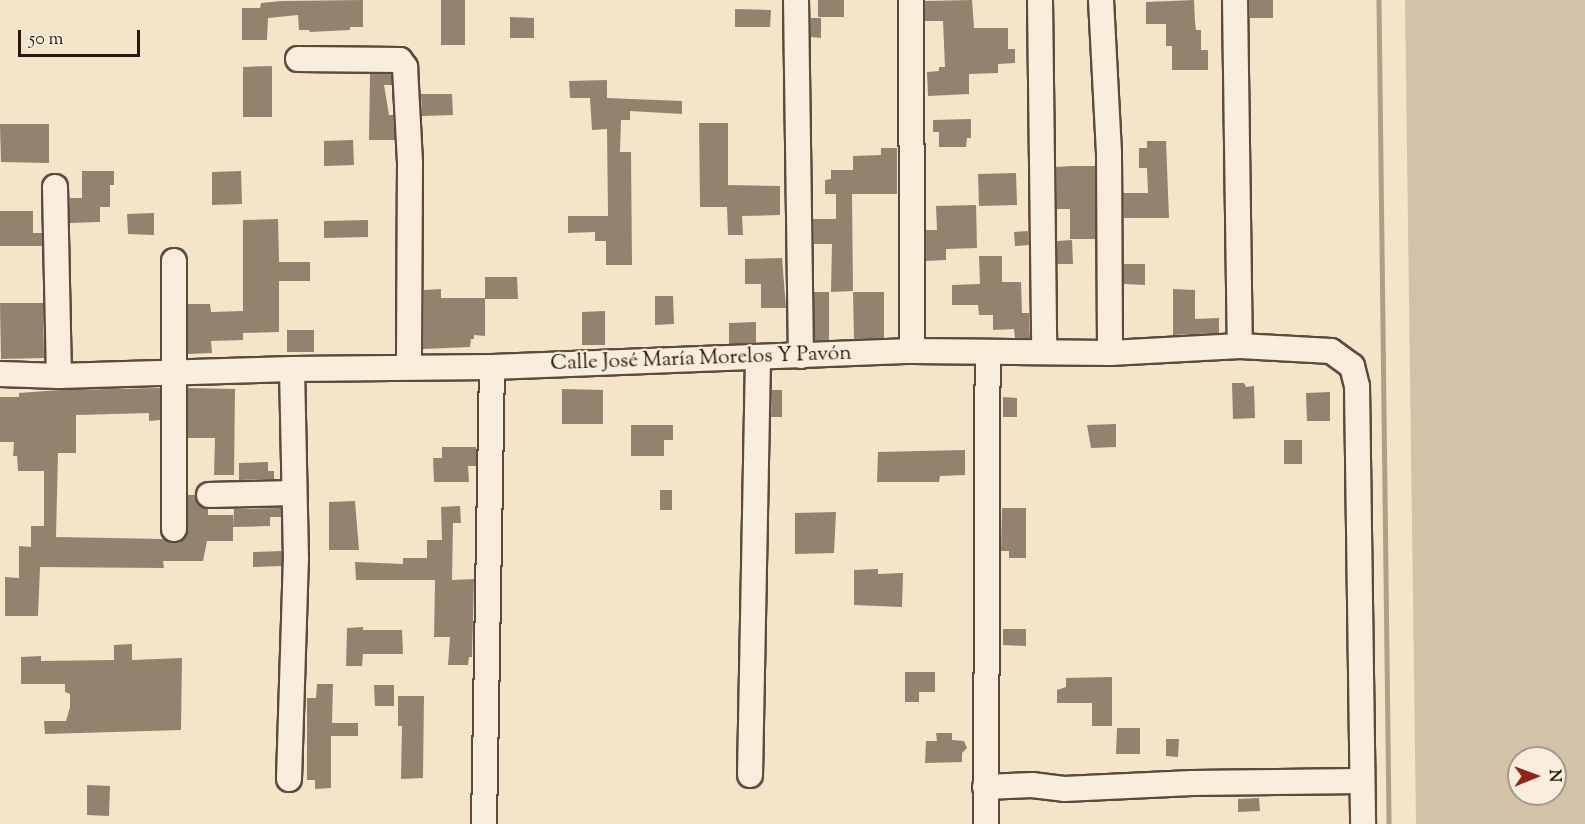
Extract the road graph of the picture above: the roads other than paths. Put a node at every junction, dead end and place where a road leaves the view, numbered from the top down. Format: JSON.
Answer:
{"nodes":[{"id":1,"x":796,"y":0,"type":"edge"},
{"id":2,"x":911,"y":0,"type":"edge"},
{"id":3,"x":1040,"y":0,"type":"edge"},
{"id":4,"x":1101,"y":0,"type":"edge"},
{"id":5,"x":1235,"y":0,"type":"edge"},
{"id":6,"x":298,"y":59,"type":"dead end"},
{"id":7,"x":55,"y":187,"type":"dead end"},
{"id":8,"x":174,"y":261,"type":"dead end"},
{"id":9,"x":1240,"y":346,"type":"junction"},
{"id":10,"x":912,"y":351,"type":"junction"},
{"id":11,"x":1044,"y":352,"type":"junction"},
{"id":12,"x":988,"y":353,"type":"junction"},
{"id":13,"x":1110,"y":353,"type":"junction"},
{"id":14,"x":801,"y":356,"type":"junction"},
{"id":15,"x":758,"y":357,"type":"junction"},
{"id":16,"x":409,"y":367,"type":"junction"},
{"id":17,"x":492,"y":367,"type":"junction"},
{"id":18,"x":292,"y":369,"type":"junction"},
{"id":19,"x":173,"y":373,"type":"junction"},
{"id":20,"x":0,"y":374,"type":"edge"},
{"id":21,"x":59,"y":376,"type":"junction"},
{"id":22,"x":294,"y":492,"type":"junction"},
{"id":23,"x":209,"y":495,"type":"dead end"},
{"id":24,"x":174,"y":529,"type":"dead end"},
{"id":25,"x":750,"y":775,"type":"dead end"},
{"id":26,"x":289,"y":779,"type":"dead end"},
{"id":27,"x":1361,"y":781,"type":"junction"},
{"id":28,"x":985,"y":787,"type":"junction"},
{"id":29,"x":484,"y":824,"type":"edge"},
{"id":30,"x":986,"y":824,"type":"edge"},
{"id":31,"x":1363,"y":824,"type":"edge"}],
"edges":[{"from":1,"to":14,"type":"street"},
{"from":2,"to":10,"type":"street"},
{"from":3,"to":11,"type":"street"},
{"from":4,"to":13,"type":"street"},
{"from":5,"to":9,"type":"street"},
{"from":6,"to":16,"type":"street"},
{"from":7,"to":21,"type":"street"},
{"from":8,"to":19,"type":"street"},
{"from":9,"to":13,"type":"street","name":"Calle José María Morelos Y Pavón"},
{"from":9,"to":27,"type":"street","name":"Calle José María Morelos Y Pavón"},
{"from":10,"to":12,"type":"street","name":"Calle José María Morelos Y Pavón"},
{"from":10,"to":14,"type":"street","name":"Calle José María Morelos Y Pavón"},
{"from":11,"to":12,"type":"street","name":"Calle José María Morelos Y Pavón"},
{"from":11,"to":13,"type":"street","name":"Calle José María Morelos Y Pavón"},
{"from":12,"to":28,"type":"street"},
{"from":14,"to":15,"type":"street","name":"Calle José María Morelos Y Pavón"},
{"from":15,"to":17,"type":"street","name":"Calle José María Morelos Y Pavón"},
{"from":15,"to":25,"type":"street"},
{"from":16,"to":17,"type":"street","name":"Calle José María Morelos Y Pavón"},
{"from":16,"to":18,"type":"street","name":"Calle José María Morelos Y Pavón"},
{"from":17,"to":29,"type":"street"},
{"from":18,"to":19,"type":"street","name":"Calle José María Morelos Y Pavón"},
{"from":18,"to":22,"type":"street"},
{"from":19,"to":21,"type":"street","name":"Calle José María Morelos Y Pavón"},
{"from":19,"to":24,"type":"street"},
{"from":20,"to":21,"type":"street","name":"Calle José María Morelos Y Pavón"},
{"from":22,"to":23,"type":"street"},
{"from":22,"to":26,"type":"street"},
{"from":27,"to":28,"type":"street"},
{"from":27,"to":31,"type":"street"},
{"from":28,"to":30,"type":"street"}]}
